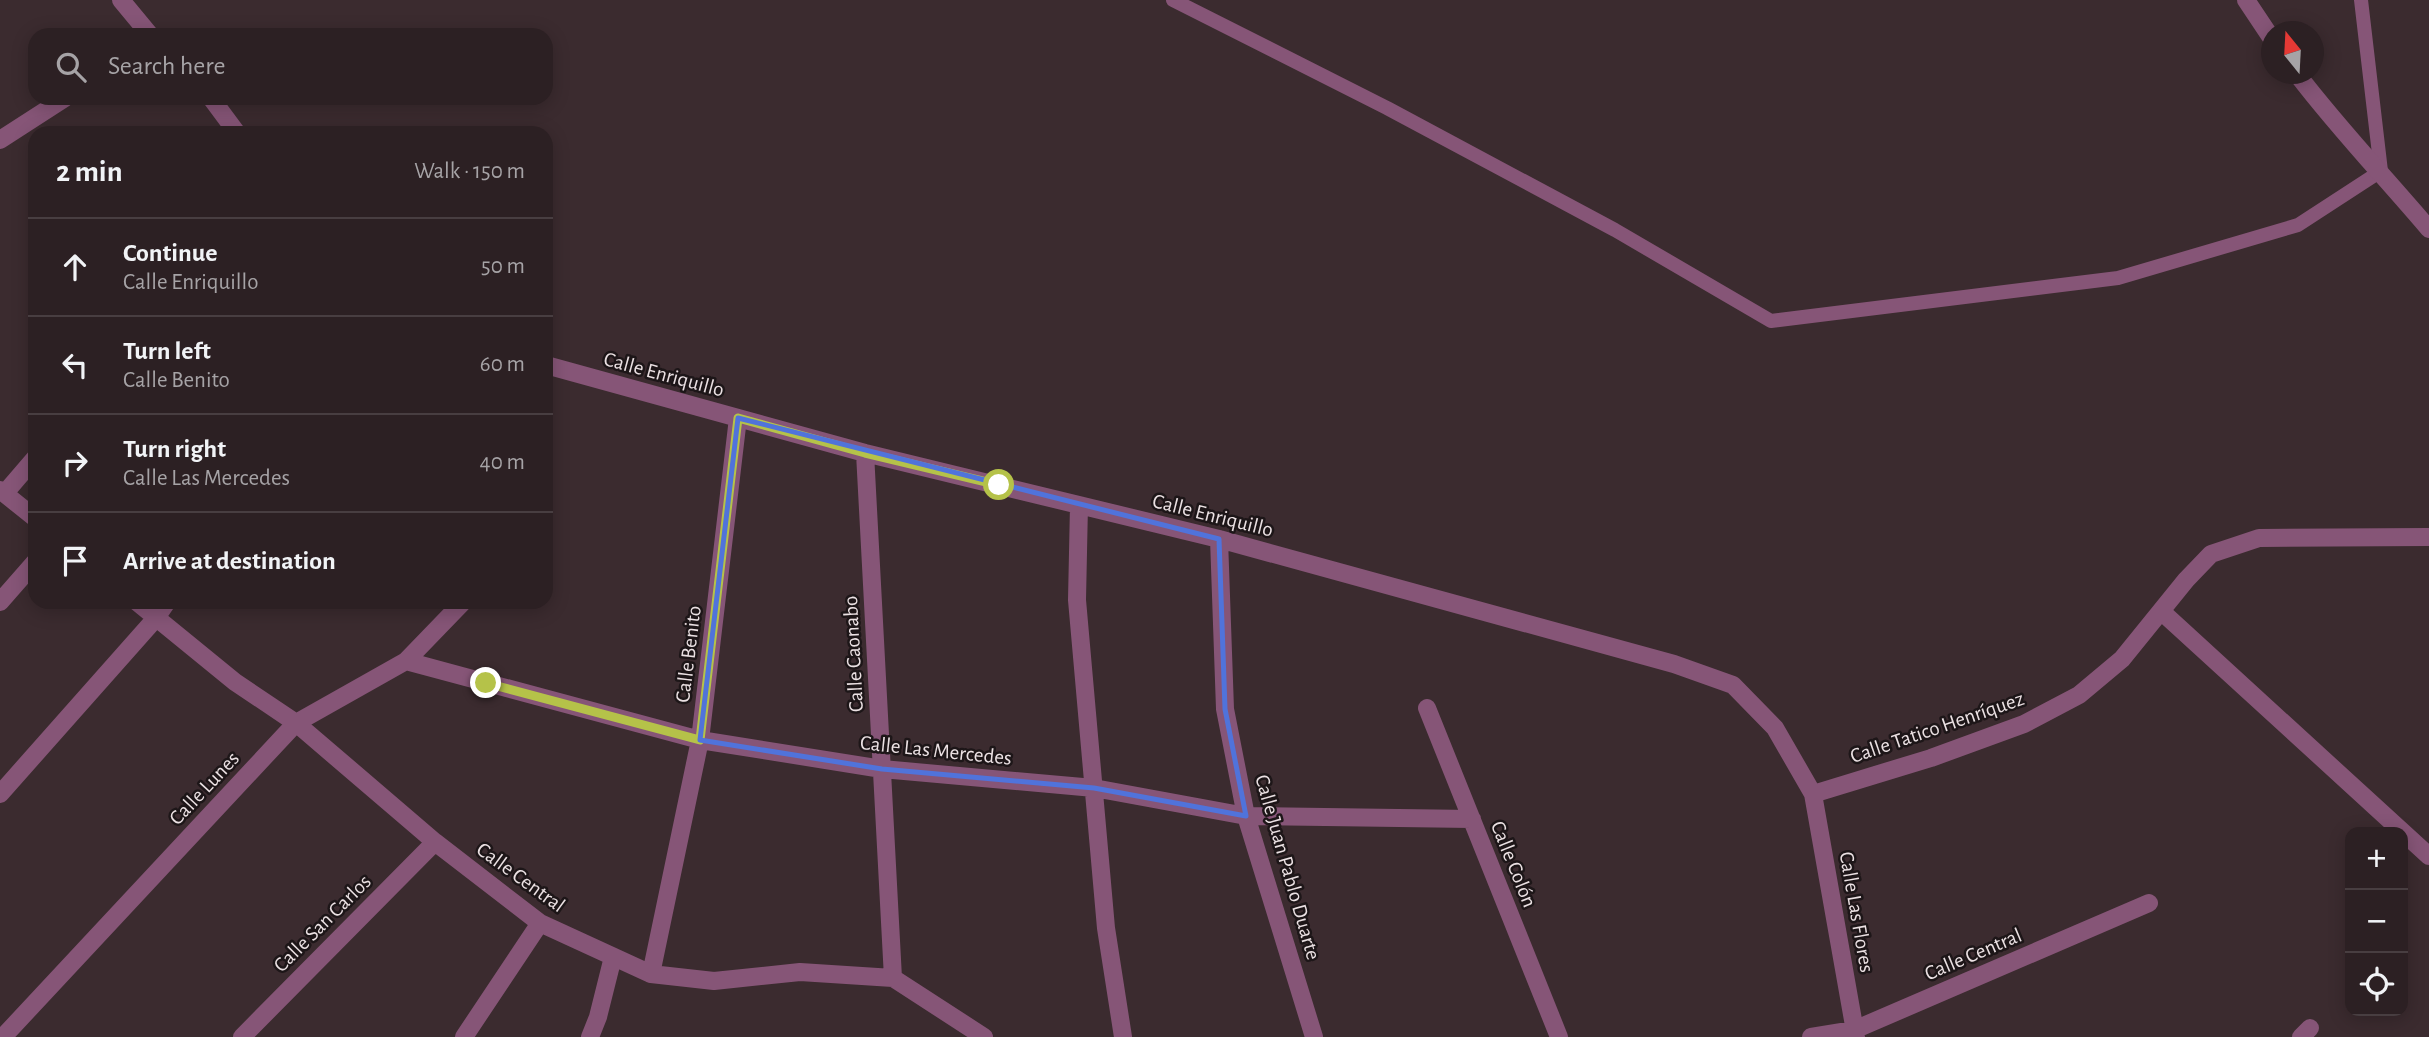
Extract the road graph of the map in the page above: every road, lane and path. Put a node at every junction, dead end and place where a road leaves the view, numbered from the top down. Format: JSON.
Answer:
{"nodes":[{"id":1,"x":121,"y":0,"type":"edge"},
{"id":2,"x":1173,"y":0,"type":"edge"},
{"id":3,"x":2246,"y":0,"type":"edge"},
{"id":4,"x":2361,"y":0,"type":"edge"},
{"id":5,"x":2261,"y":22,"type":"edge"},
{"id":6,"x":144,"y":28,"type":"edge"},
{"id":7,"x":2304,"y":84,"type":"edge"},
{"id":8,"x":54,"y":105,"type":"edge"},
{"id":9,"x":216,"y":105,"type":"edge"},
{"id":10,"x":232,"y":126,"type":"edge"},
{"id":11,"x":0,"y":140,"type":"edge"},
{"id":12,"x":2381,"y":172,"type":"junction"},
{"id":13,"x":2429,"y":229,"type":"edge"},
{"id":14,"x":553,"y":367,"type":"edge"},
{"id":15,"x":738,"y":418,"type":"junction"},
{"id":16,"x":865,"y":453,"type":"junction"},
{"id":17,"x":28,"y":465,"type":"edge"},
{"id":18,"x":3,"y":492,"type":"edge"},
{"id":19,"x":1079,"y":505,"type":"junction"},
{"id":20,"x":28,"y":512,"type":"edge"},
{"id":21,"x":2429,"y":537,"type":"edge"},
{"id":22,"x":1219,"y":539,"type":"junction"},
{"id":23,"x":28,"y":570,"type":"edge"},
{"id":24,"x":0,"y":602,"type":"edge"},
{"id":25,"x":145,"y":609,"type":"edge"},
{"id":26,"x":162,"y":609,"type":"edge"},
{"id":27,"x":456,"y":609,"type":"edge"},
{"id":28,"x":2161,"y":611,"type":"junction"},
{"id":29,"x":156,"y":618,"type":"junction"},
{"id":30,"x":406,"y":662,"type":"junction"},
{"id":31,"x":1427,"y":708,"type":"dead end"},
{"id":32,"x":296,"y":723,"type":"junction"},
{"id":33,"x":700,"y":740,"type":"junction"},
{"id":34,"x":882,"y":769,"type":"junction"},
{"id":35,"x":1094,"y":788,"type":"junction"},
{"id":36,"x":0,"y":794,"type":"edge"},
{"id":37,"x":1813,"y":794,"type":"junction"},
{"id":38,"x":1246,"y":816,"type":"junction"},
{"id":39,"x":1472,"y":819,"type":"junction"},
{"id":40,"x":435,"y":842,"type":"junction"},
{"id":41,"x":2429,"y":856,"type":"edge"},
{"id":42,"x":2149,"y":903,"type":"dead end"},
{"id":43,"x":540,"y":923,"type":"junction"},
{"id":44,"x":613,"y":957,"type":"junction"},
{"id":45,"x":651,"y":974,"type":"junction"},
{"id":46,"x":893,"y":978,"type":"junction"},
{"id":47,"x":1855,"y":1034,"type":"edge"},
{"id":48,"x":4,"y":1037,"type":"edge"},
{"id":49,"x":242,"y":1037,"type":"edge"},
{"id":50,"x":464,"y":1037,"type":"edge"},
{"id":51,"x":590,"y":1037,"type":"edge"},
{"id":52,"x":984,"y":1037,"type":"edge"},
{"id":53,"x":1123,"y":1037,"type":"edge"},
{"id":54,"x":1314,"y":1037,"type":"edge"},
{"id":55,"x":1559,"y":1037,"type":"edge"},
{"id":56,"x":1811,"y":1037,"type":"edge"}],
"edges":[{"from":1,"to":6,"type":"street"},
{"from":2,"to":12,"type":"lane"},
{"from":3,"to":5,"type":"street"},
{"from":4,"to":12,"type":"lane"},
{"from":7,"to":12,"type":"street"},
{"from":8,"to":11,"type":"street"},
{"from":9,"to":10,"type":"street"},
{"from":12,"to":13,"type":"street"},
{"from":14,"to":15,"type":"street","name":"Calle Enriquillo"},
{"from":15,"to":16,"type":"street","name":"Calle Enriquillo"},
{"from":15,"to":33,"type":"street","name":"Calle Benito"},
{"from":16,"to":19,"type":"street","name":"Calle Enriquillo"},
{"from":16,"to":34,"type":"street","name":"Calle Caonabo"},
{"from":17,"to":18,"type":"street"},
{"from":18,"to":20,"type":"street"},
{"from":19,"to":22,"type":"street","name":"Calle Enriquillo"},
{"from":19,"to":35,"type":"street"},
{"from":21,"to":28,"type":"street","name":"Calle Tatico Henríquez"},
{"from":22,"to":37,"type":"street","name":"Calle Enriquillo"},
{"from":22,"to":38,"type":"street","name":"Calle Juan Pablo Duarte"},
{"from":23,"to":24,"type":"street"},
{"from":25,"to":29,"type":"street","name":"Calle Central"},
{"from":26,"to":29,"type":"street"},
{"from":27,"to":30,"type":"street","name":"Calle Lunes"},
{"from":28,"to":37,"type":"street","name":"Calle Tatico Henríquez"},
{"from":28,"to":41,"type":"street"},
{"from":29,"to":32,"type":"street","name":"Calle Central"},
{"from":29,"to":36,"type":"street"},
{"from":30,"to":32,"type":"street","name":"Calle Lunes"},
{"from":30,"to":33,"type":"street","name":"Calle Las Mercedes"},
{"from":31,"to":39,"type":"street","name":"Calle Colón"},
{"from":32,"to":40,"type":"street","name":"Calle Central"},
{"from":32,"to":48,"type":"street","name":"Calle Lunes"},
{"from":33,"to":34,"type":"street","name":"Calle Las Mercedes"},
{"from":33,"to":45,"type":"street","name":"Calle Benito"},
{"from":34,"to":35,"type":"street","name":"Calle Las Mercedes"},
{"from":34,"to":46,"type":"street","name":"Calle Caonabo"},
{"from":35,"to":38,"type":"street","name":"Calle Las Mercedes"},
{"from":35,"to":53,"type":"street"},
{"from":37,"to":47,"type":"street","name":"Calle Las Flores"},
{"from":38,"to":39,"type":"street","name":"Calle Las Mercedes"},
{"from":38,"to":54,"type":"street","name":"Calle Juan Pablo Duarte"},
{"from":39,"to":55,"type":"street","name":"Calle Colón"},
{"from":40,"to":43,"type":"street","name":"Calle Central"},
{"from":40,"to":49,"type":"street","name":"Calle San Carlos"},
{"from":42,"to":47,"type":"street","name":"Calle Central"},
{"from":43,"to":44,"type":"street","name":"Calle Central"},
{"from":43,"to":50,"type":"street"},
{"from":44,"to":45,"type":"street","name":"Calle Central"},
{"from":44,"to":51,"type":"street"},
{"from":45,"to":46,"type":"street","name":"Calle Central"},
{"from":46,"to":52,"type":"street","name":"Calle Central"},
{"from":47,"to":56,"type":"street","name":"Calle Central"}]}
